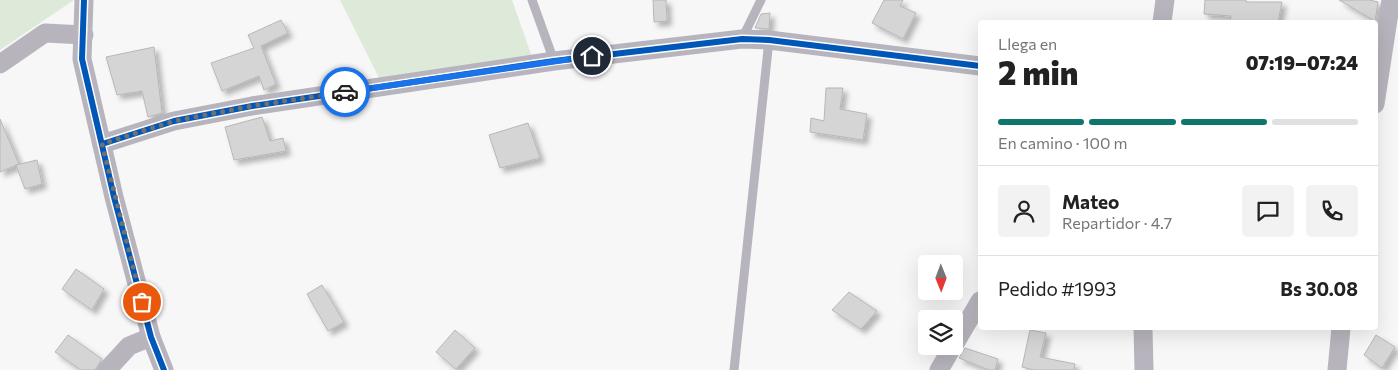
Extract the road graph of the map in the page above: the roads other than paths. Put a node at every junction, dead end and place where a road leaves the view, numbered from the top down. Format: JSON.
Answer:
{"nodes":[{"id":1,"x":84,"y":0,"type":"edge"},
{"id":2,"x":532,"y":0,"type":"edge"},
{"id":3,"x":762,"y":0,"type":"edge"},
{"id":4,"x":1165,"y":0,"type":"edge"},
{"id":5,"x":1392,"y":0,"type":"edge"},
{"id":6,"x":1162,"y":20,"type":"edge"},
{"id":7,"x":84,"y":35,"type":"junction"},
{"id":8,"x":742,"y":39,"type":"junction"},
{"id":9,"x":769,"y":40,"type":"junction"},
{"id":10,"x":554,"y":61,"type":"junction"},
{"id":11,"x":0,"y":64,"type":"edge"},
{"id":12,"x":978,"y":66,"type":"edge"},
{"id":13,"x":1378,"y":86,"type":"edge"},
{"id":14,"x":102,"y":144,"type":"junction"},
{"id":15,"x":978,"y":304,"type":"edge"},
{"id":16,"x":963,"y":329,"type":"edge"},
{"id":17,"x":1143,"y":330,"type":"edge"},
{"id":18,"x":1341,"y":330,"type":"edge"},
{"id":19,"x":151,"y":337,"type":"junction"},
{"id":20,"x":947,"y":355,"type":"edge"},
{"id":21,"x":107,"y":370,"type":"edge"},
{"id":22,"x":164,"y":370,"type":"edge"},
{"id":23,"x":734,"y":370,"type":"edge"},
{"id":24,"x":939,"y":370,"type":"edge"},
{"id":25,"x":1144,"y":370,"type":"edge"},
{"id":26,"x":1337,"y":370,"type":"edge"}],
"edges":[{"from":1,"to":7,"type":"street"},
{"from":2,"to":10,"type":"lane"},
{"from":3,"to":8,"type":"lane"},
{"from":4,"to":6,"type":"street"},
{"from":5,"to":13,"type":"street"},
{"from":7,"to":11,"type":"street"},
{"from":7,"to":14,"type":"street"},
{"from":8,"to":9,"type":"street"},
{"from":8,"to":10,"type":"street"},
{"from":9,"to":12,"type":"street"},
{"from":9,"to":23,"type":"lane"},
{"from":10,"to":14,"type":"street"},
{"from":14,"to":19,"type":"street"},
{"from":15,"to":16,"type":"street"},
{"from":17,"to":25,"type":"street"},
{"from":18,"to":26,"type":"street"},
{"from":19,"to":21,"type":"street"},
{"from":19,"to":22,"type":"street"},
{"from":20,"to":24,"type":"street"}]}
